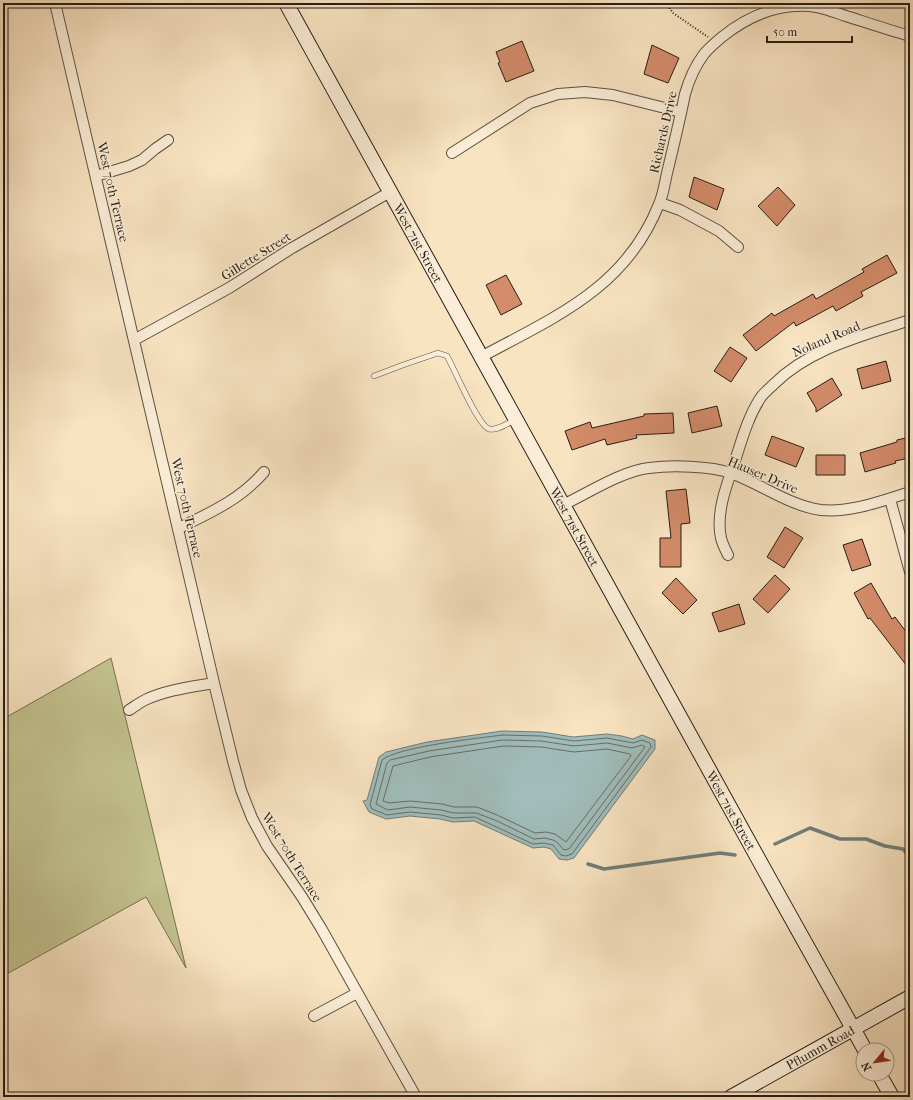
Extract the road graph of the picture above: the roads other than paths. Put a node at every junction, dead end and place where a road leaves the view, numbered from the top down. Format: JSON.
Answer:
{"nodes":[{"id":1,"x":54,"y":3,"type":"edge"},
{"id":2,"x":286,"y":3,"type":"edge"},
{"id":3,"x":910,"y":36,"type":"edge"},
{"id":4,"x":681,"y":112,"type":"junction"},
{"id":5,"x":168,"y":140,"type":"dead end"},
{"id":6,"x":452,"y":153,"type":"dead end"},
{"id":7,"x":96,"y":176,"type":"junction"},
{"id":8,"x":390,"y":192,"type":"junction"},
{"id":9,"x":660,"y":203,"type":"junction"},
{"id":10,"x":738,"y":247,"type":"dead end"},
{"id":11,"x":910,"y":320,"type":"edge"},
{"id":12,"x":134,"y":340,"type":"junction"},
{"id":13,"x":481,"y":357,"type":"junction"},
{"id":14,"x":374,"y":376,"type":"dead end"},
{"id":15,"x":516,"y":419,"type":"junction"},
{"id":16,"x":264,"y":472,"type":"dead end"},
{"id":17,"x":730,"y":473,"type":"junction"},
{"id":18,"x":910,"y":492,"type":"edge"},
{"id":19,"x":890,"y":499,"type":"junction"},
{"id":20,"x":563,"y":505,"type":"junction"},
{"id":21,"x":179,"y":528,"type":"junction"},
{"id":22,"x":728,"y":555,"type":"dead end"},
{"id":23,"x":910,"y":572,"type":"edge"},
{"id":24,"x":214,"y":683,"type":"junction"},
{"id":25,"x":129,"y":710,"type":"dead end"},
{"id":26,"x":357,"y":993,"type":"junction"},
{"id":27,"x":910,"y":997,"type":"edge"},
{"id":28,"x":314,"y":1016,"type":"dead end"},
{"id":29,"x":854,"y":1028,"type":"junction"},
{"id":30,"x":861,"y":1042,"type":"edge"},
{"id":31,"x":884,"y":1082,"type":"edge"},
{"id":32,"x":416,"y":1097,"type":"edge"},
{"id":33,"x":731,"y":1097,"type":"edge"},
{"id":34,"x":892,"y":1097,"type":"edge"}],
"edges":[{"from":1,"to":7,"type":"street","name":"West 70th Terrace"},
{"from":2,"to":8,"type":"street","name":"West 71st Street"},
{"from":3,"to":4,"type":"street","name":"Richards Drive"},
{"from":4,"to":6,"type":"street"},
{"from":4,"to":9,"type":"street","name":"Richards Drive"},
{"from":5,"to":7,"type":"street"},
{"from":7,"to":12,"type":"street","name":"West 70th Terrace"},
{"from":8,"to":12,"type":"street","name":"Gillette Street"},
{"from":8,"to":13,"type":"street","name":"West 71st Street"},
{"from":9,"to":10,"type":"street"},
{"from":9,"to":13,"type":"street","name":"Richards Drive"},
{"from":11,"to":17,"type":"street","name":"Noland Road"},
{"from":12,"to":21,"type":"street","name":"West 70th Terrace"},
{"from":13,"to":15,"type":"street","name":"West 71st Street"},
{"from":14,"to":15,"type":"lane"},
{"from":15,"to":20,"type":"street","name":"West 71st Street"},
{"from":16,"to":21,"type":"street"},
{"from":17,"to":19,"type":"street","name":"Hauser Drive"},
{"from":17,"to":20,"type":"street","name":"Hauser Drive"},
{"from":17,"to":22,"type":"street","name":"Noland Road"},
{"from":18,"to":19,"type":"street","name":"Hauser Drive"},
{"from":19,"to":23,"type":"street"},
{"from":20,"to":29,"type":"street","name":"West 71st Street"},
{"from":21,"to":24,"type":"street","name":"West 70th Terrace"},
{"from":24,"to":25,"type":"street"},
{"from":24,"to":26,"type":"street","name":"West 70th Terrace"},
{"from":26,"to":28,"type":"street"},
{"from":26,"to":32,"type":"street","name":"West 70th Terrace"},
{"from":27,"to":29,"type":"street","name":"Pflumm Road"},
{"from":29,"to":30,"type":"street","name":"West 71st Street"},
{"from":29,"to":33,"type":"street","name":"Pflumm Road"},
{"from":31,"to":34,"type":"street"}]}
